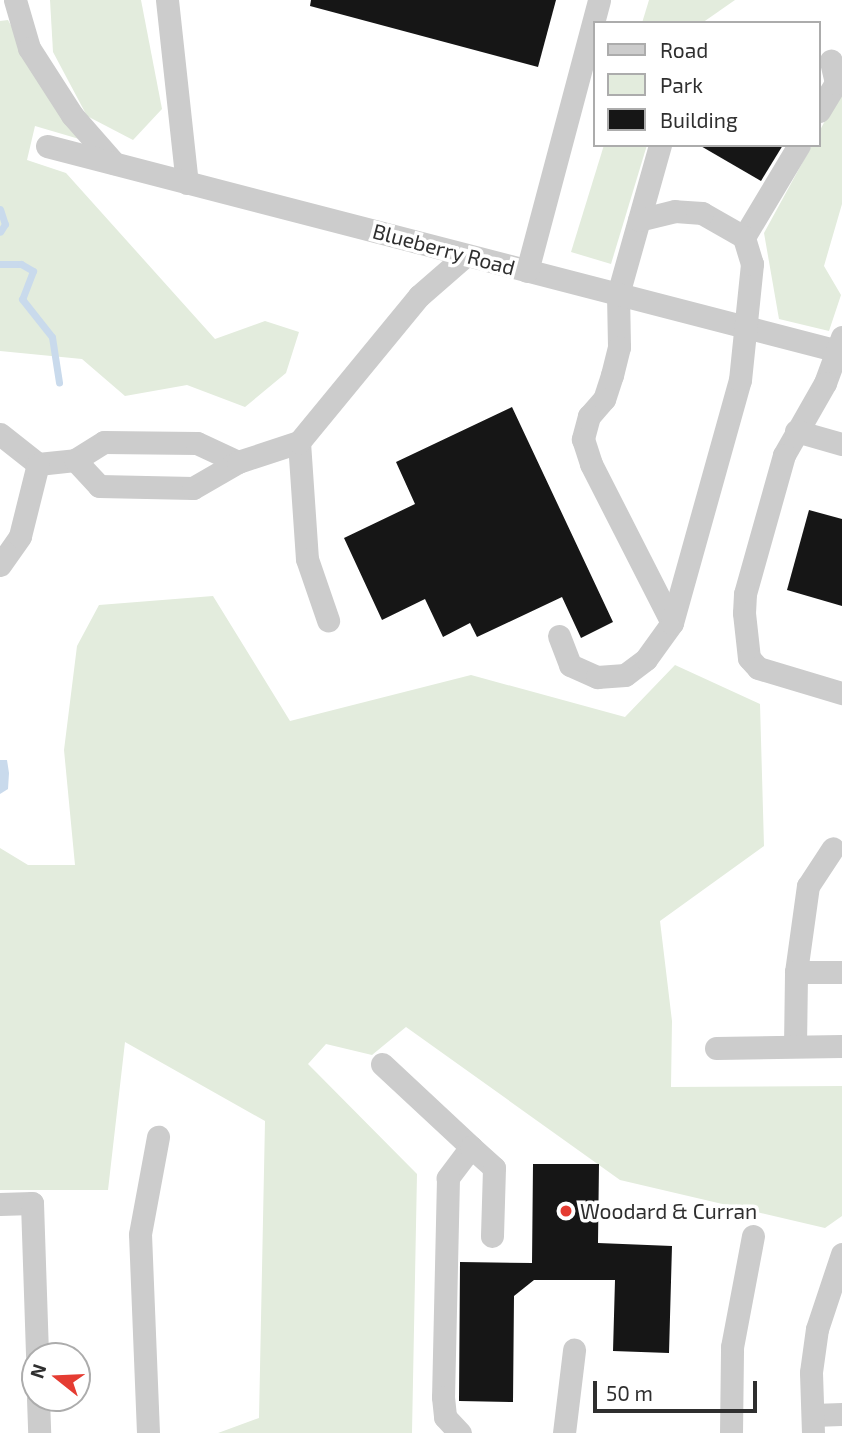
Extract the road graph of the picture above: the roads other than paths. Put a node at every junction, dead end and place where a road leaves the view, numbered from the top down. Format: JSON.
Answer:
{"nodes":[{"id":1,"x":15,"y":0,"type":"edge"},
{"id":2,"x":167,"y":0,"type":"edge"},
{"id":3,"x":599,"y":0,"type":"edge"},
{"id":4,"x":831,"y":61,"type":"dead end"},
{"id":5,"x":821,"y":108,"type":"edge"},
{"id":6,"x":47,"y":146,"type":"dead end"},
{"id":7,"x":659,"y":147,"type":"edge"},
{"id":8,"x":798,"y":147,"type":"edge"},
{"id":9,"x":114,"y":163,"type":"junction"},
{"id":10,"x":187,"y":183,"type":"junction"},
{"id":11,"x":639,"y":220,"type":"junction"},
{"id":12,"x":744,"y":237,"type":"junction"},
{"id":13,"x":466,"y":255,"type":"junction"},
{"id":14,"x":527,"y":271,"type":"junction"},
{"id":15,"x":618,"y":294,"type":"junction"},
{"id":16,"x":742,"y":327,"type":"junction"},
{"id":17,"x":840,"y":347,"type":"edge"},
{"id":18,"x":796,"y":431,"type":"junction"},
{"id":19,"x":4,"y":441,"type":"edge"},
{"id":20,"x":299,"y":442,"type":"junction"},
{"id":21,"x":842,"y":444,"type":"edge"},
{"id":22,"x":75,"y":460,"type":"junction"},
{"id":23,"x":238,"y":463,"type":"junction"},
{"id":24,"x":38,"y":464,"type":"junction"},
{"id":25,"x":0,"y":565,"type":"edge"},
{"id":26,"x":328,"y":620,"type":"dead end"},
{"id":27,"x":672,"y":623,"type":"junction"},
{"id":28,"x":559,"y":636,"type":"dead end"},
{"id":29,"x":842,"y":693,"type":"edge"},
{"id":30,"x":833,"y":848,"type":"dead end"},
{"id":31,"x":796,"y":972,"type":"junction"},
{"id":32,"x":842,"y":972,"type":"edge"},
{"id":33,"x":795,"y":1046,"type":"junction"},
{"id":34,"x":842,"y":1046,"type":"edge"},
{"id":35,"x":716,"y":1048,"type":"dead end"},
{"id":36,"x":382,"y":1064,"type":"dead end"},
{"id":37,"x":158,"y":1136,"type":"dead end"},
{"id":38,"x":471,"y":1147,"type":"junction"},
{"id":39,"x":0,"y":1204,"type":"edge"},
{"id":40,"x":492,"y":1236,"type":"dead end"},
{"id":41,"x":753,"y":1236,"type":"dead end"},
{"id":42,"x":842,"y":1254,"type":"edge"},
{"id":43,"x":37,"y":1342,"type":"edge"},
{"id":44,"x":574,"y":1350,"type":"dead end"},
{"id":45,"x":38,"y":1412,"type":"edge"},
{"id":46,"x":842,"y":1414,"type":"edge"},
{"id":47,"x":813,"y":1424,"type":"edge"},
{"id":48,"x":39,"y":1433,"type":"edge"},
{"id":49,"x":148,"y":1433,"type":"edge"},
{"id":50,"x":460,"y":1433,"type":"edge"},
{"id":51,"x":564,"y":1433,"type":"edge"},
{"id":52,"x":731,"y":1433,"type":"edge"}],
"edges":[{"from":1,"to":9,"type":"street"},
{"from":2,"to":10,"type":"street"},
{"from":3,"to":14,"type":"street"},
{"from":4,"to":5,"type":"street"},
{"from":6,"to":9,"type":"street","name":"Blueberry Road"},
{"from":7,"to":11,"type":"street"},
{"from":8,"to":12,"type":"street"},
{"from":9,"to":10,"type":"street","name":"Blueberry Road"},
{"from":10,"to":13,"type":"street","name":"Blueberry Road"},
{"from":11,"to":12,"type":"street"},
{"from":11,"to":15,"type":"street"},
{"from":12,"to":16,"type":"street"},
{"from":13,"to":14,"type":"street","name":"Blueberry Road"},
{"from":13,"to":20,"type":"street"},
{"from":14,"to":15,"type":"street","name":"Blueberry Road"},
{"from":15,"to":16,"type":"street","name":"Blueberry Road"},
{"from":15,"to":27,"type":"street"},
{"from":16,"to":17,"type":"street","name":"Blueberry Road"},
{"from":16,"to":27,"type":"street"},
{"from":17,"to":18,"type":"street"},
{"from":18,"to":21,"type":"street"},
{"from":18,"to":29,"type":"street"},
{"from":19,"to":24,"type":"street"},
{"from":20,"to":23,"type":"street"},
{"from":20,"to":26,"type":"street"},
{"from":22,"to":23,"type":"street"},
{"from":22,"to":23,"type":"street"},
{"from":22,"to":24,"type":"street"},
{"from":24,"to":25,"type":"street"},
{"from":27,"to":28,"type":"street"},
{"from":30,"to":31,"type":"street"},
{"from":31,"to":32,"type":"street"},
{"from":31,"to":33,"type":"street"},
{"from":33,"to":34,"type":"street"},
{"from":33,"to":35,"type":"street"},
{"from":36,"to":38,"type":"street"},
{"from":37,"to":49,"type":"street"},
{"from":38,"to":40,"type":"street"},
{"from":38,"to":50,"type":"street"},
{"from":39,"to":43,"type":"street"},
{"from":41,"to":52,"type":"street"},
{"from":42,"to":47,"type":"street"},
{"from":44,"to":51,"type":"street"},
{"from":45,"to":48,"type":"street"},
{"from":46,"to":47,"type":"street"}]}
